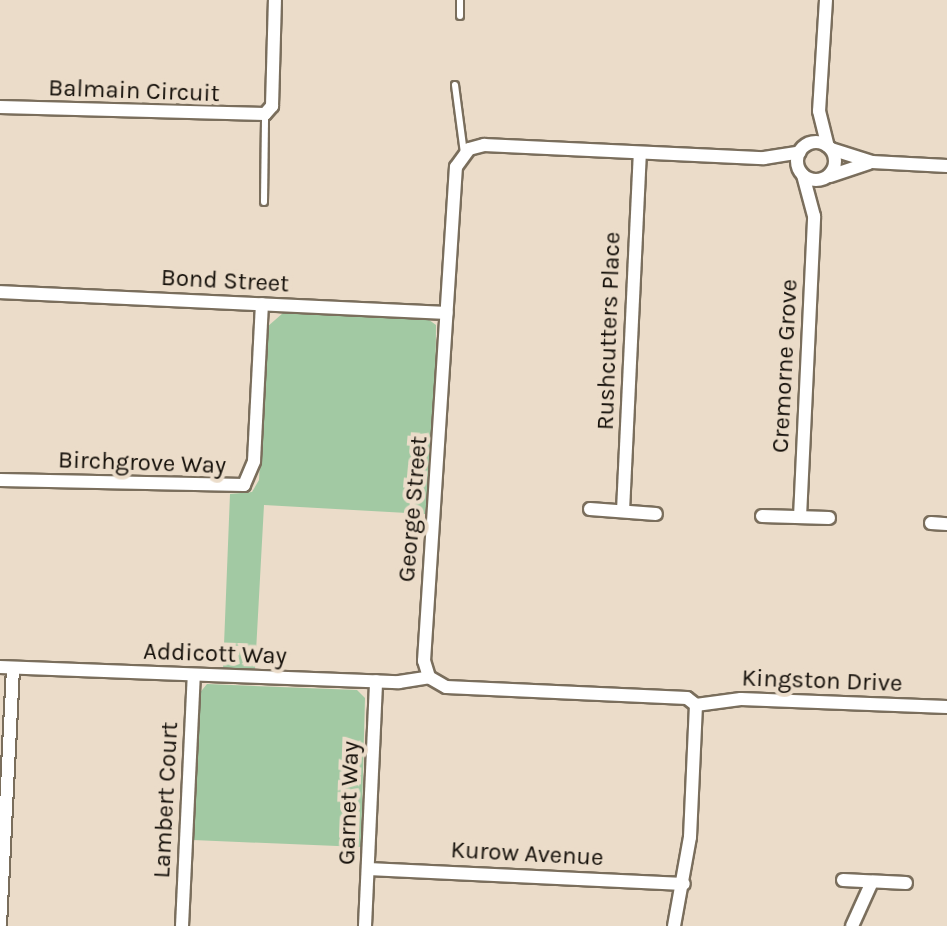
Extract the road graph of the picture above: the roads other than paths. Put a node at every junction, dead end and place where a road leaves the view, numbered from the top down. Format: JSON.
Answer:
{"nodes":[{"id":1,"x":275,"y":0,"type":"edge"},
{"id":2,"x":460,"y":0,"type":"edge"},
{"id":3,"x":826,"y":0,"type":"edge"},
{"id":4,"x":460,"y":16,"type":"dead end"},
{"id":5,"x":455,"y":85,"type":"dead end"},
{"id":6,"x":0,"y":107,"type":"edge"},
{"id":7,"x":819,"y":111,"type":"junction"},
{"id":8,"x":265,"y":114,"type":"junction"},
{"id":9,"x":830,"y":148,"type":"junction"},
{"id":10,"x":802,"y":149,"type":"junction"},
{"id":11,"x":464,"y":153,"type":"junction"},
{"id":12,"x":640,"y":153,"type":"junction"},
{"id":13,"x":764,"y":158,"type":"junction"},
{"id":14,"x":872,"y":162,"type":"junction"},
{"id":15,"x":947,"y":166,"type":"edge"},
{"id":16,"x":802,"y":173,"type":"junction"},
{"id":17,"x":825,"y":178,"type":"junction"},
{"id":18,"x":264,"y":202,"type":"dead end"},
{"id":19,"x":814,"y":216,"type":"junction"},
{"id":20,"x":0,"y":292,"type":"edge"},
{"id":21,"x":262,"y":304,"type":"junction"},
{"id":22,"x":447,"y":313,"type":"junction"},
{"id":23,"x":0,"y":480,"type":"edge"},
{"id":24,"x":590,"y":509,"type":"dead end"},
{"id":25,"x":623,"y":511,"type":"junction"},
{"id":26,"x":656,"y":514,"type":"dead end"},
{"id":27,"x":762,"y":516,"type":"dead end"},
{"id":28,"x":800,"y":517,"type":"junction"},
{"id":29,"x":829,"y":518,"type":"dead end"},
{"id":30,"x":931,"y":523,"type":"dead end"},
{"id":31,"x":947,"y":524,"type":"edge"},
{"id":32,"x":6,"y":667,"type":"edge"},
{"id":33,"x":194,"y":676,"type":"junction"},
{"id":34,"x":429,"y":677,"type":"junction"},
{"id":35,"x":376,"y":681,"type":"junction"},
{"id":36,"x":696,"y":705,"type":"junction"},
{"id":37,"x":947,"y":707,"type":"edge"},
{"id":38,"x":368,"y":869,"type":"junction"},
{"id":39,"x":843,"y":880,"type":"dead end"},
{"id":40,"x":872,"y":882,"type":"junction"},
{"id":41,"x":906,"y":883,"type":"dead end"},
{"id":42,"x":684,"y":884,"type":"junction"},
{"id":43,"x":0,"y":925,"type":"edge"},
{"id":44,"x":182,"y":926,"type":"edge"},
{"id":45,"x":365,"y":926,"type":"edge"},
{"id":46,"x":674,"y":926,"type":"edge"},
{"id":47,"x":852,"y":926,"type":"edge"}],
"edges":[{"from":1,"to":8,"type":"street"},
{"from":2,"to":4,"type":"lane"},
{"from":3,"to":7,"type":"street"},
{"from":5,"to":11,"type":"lane"},
{"from":6,"to":8,"type":"street","name":"Balmain Circuit"},
{"from":7,"to":9,"type":"street"},
{"from":7,"to":10,"type":"street"},
{"from":8,"to":18,"type":"lane"},
{"from":9,"to":10,"type":"street"},
{"from":9,"to":14,"type":"street"},
{"from":9,"to":17,"type":"street","name":"Cremorne Grove"},
{"from":10,"to":13,"type":"street"},
{"from":10,"to":16,"type":"street","name":"Cremorne Grove"},
{"from":11,"to":12,"type":"street"},
{"from":11,"to":22,"type":"street","name":"George Street"},
{"from":12,"to":13,"type":"street"},
{"from":12,"to":25,"type":"street","name":"Rushcutters Place"},
{"from":13,"to":16,"type":"street"},
{"from":14,"to":15,"type":"street"},
{"from":14,"to":17,"type":"street"},
{"from":16,"to":17,"type":"street"},
{"from":16,"to":19,"type":"street","name":"Cremorne Grove"},
{"from":17,"to":19,"type":"street","name":"Cremorne Grove"},
{"from":19,"to":28,"type":"street","name":"Cremorne Grove"},
{"from":20,"to":21,"type":"street","name":"Bond Street"},
{"from":21,"to":22,"type":"street","name":"Bond Street"},
{"from":21,"to":23,"type":"street","name":"Birchgrove Way"},
{"from":22,"to":34,"type":"street","name":"George Street"},
{"from":24,"to":25,"type":"street"},
{"from":25,"to":26,"type":"street"},
{"from":27,"to":28,"type":"street"},
{"from":28,"to":29,"type":"street"},
{"from":30,"to":31,"type":"street"},
{"from":32,"to":33,"type":"street","name":"Addicott Way"},
{"from":32,"to":43,"type":"street"},
{"from":33,"to":35,"type":"street","name":"Addicott Way"},
{"from":33,"to":44,"type":"street","name":"Lambert Court"},
{"from":34,"to":35,"type":"street","name":"Addicott Way"},
{"from":34,"to":36,"type":"street"},
{"from":35,"to":38,"type":"street","name":"Garnet Way"},
{"from":36,"to":37,"type":"street","name":"Kingston Drive"},
{"from":36,"to":42,"type":"street"},
{"from":38,"to":42,"type":"street","name":"Kurow Avenue"},
{"from":38,"to":45,"type":"street","name":"Garnet Way"},
{"from":39,"to":40,"type":"street"},
{"from":40,"to":41,"type":"street"},
{"from":40,"to":47,"type":"street"},
{"from":42,"to":46,"type":"street"}]}
